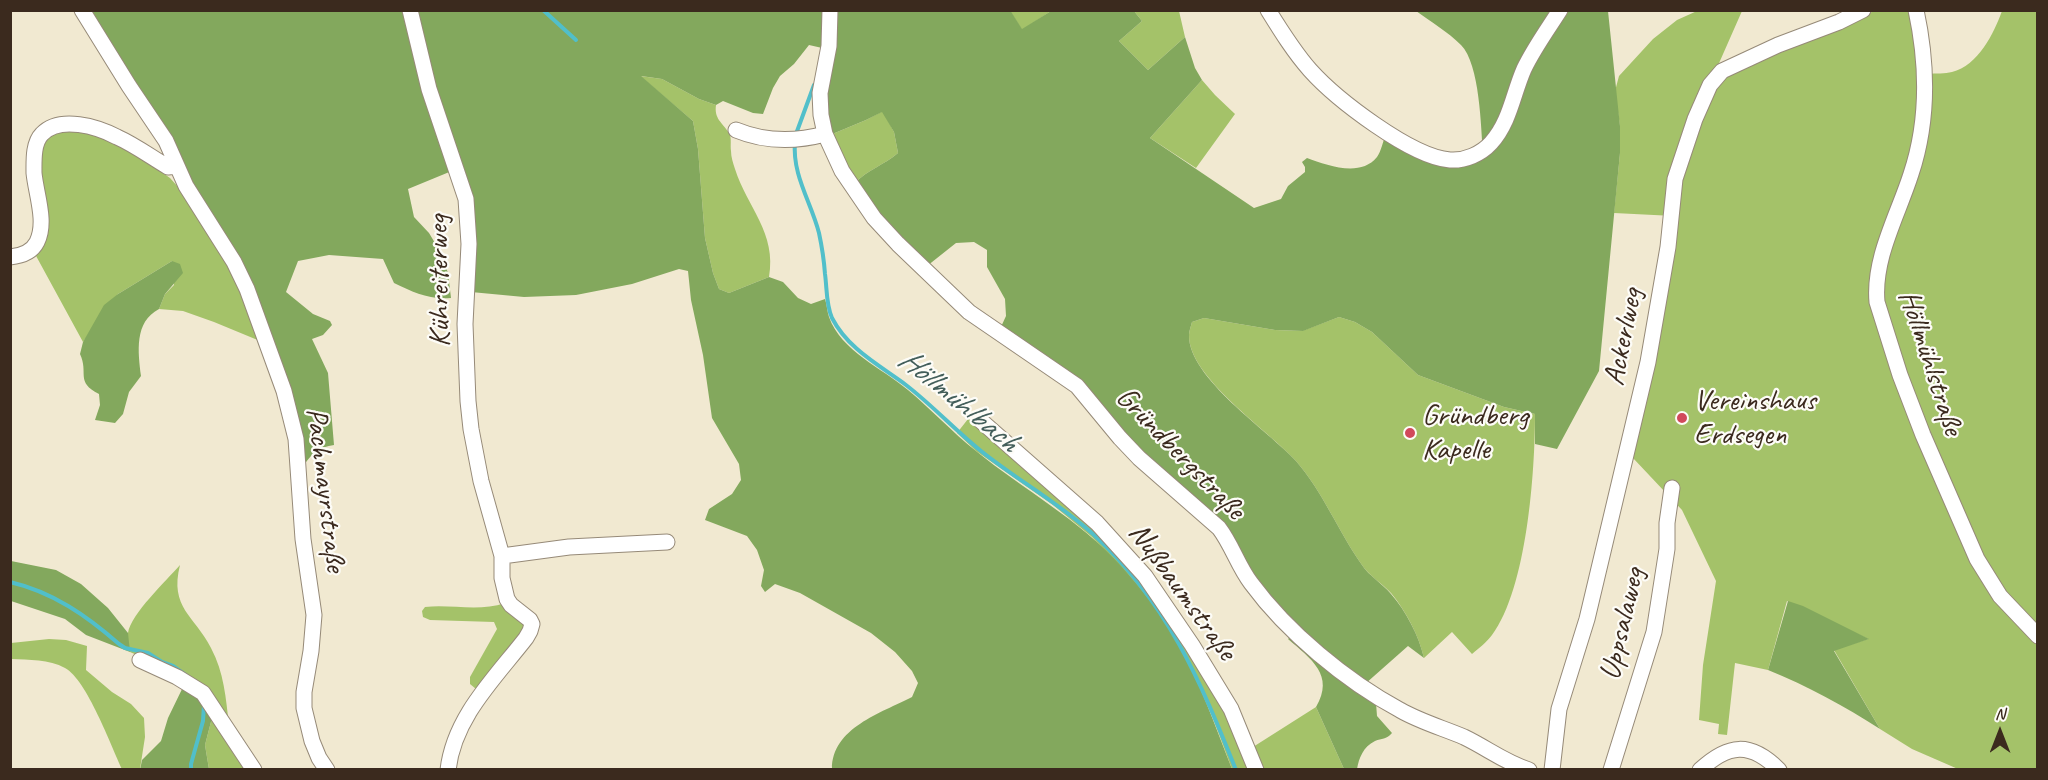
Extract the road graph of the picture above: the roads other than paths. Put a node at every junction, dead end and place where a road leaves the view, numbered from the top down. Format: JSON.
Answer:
{"nodes":[{"id":1,"x":82,"y":10,"type":"edge"},
{"id":2,"x":410,"y":10,"type":"edge"},
{"id":3,"x":830,"y":10,"type":"edge"},
{"id":4,"x":1268,"y":10,"type":"edge"},
{"id":5,"x":1560,"y":10,"type":"edge"},
{"id":6,"x":1863,"y":10,"type":"edge"},
{"id":7,"x":1916,"y":10,"type":"edge"},
{"id":8,"x":735,"y":130,"type":"dead end"},
{"id":9,"x":825,"y":134,"type":"junction"},
{"id":10,"x":176,"y":166,"type":"junction"},
{"id":11,"x":10,"y":257,"type":"edge"},
{"id":12,"x":980,"y":420,"type":"dead end"},
{"id":13,"x":1672,"y":488,"type":"dead end"},
{"id":14,"x":667,"y":542,"type":"dead end"},
{"id":15,"x":502,"y":556,"type":"junction"},
{"id":16,"x":2037,"y":636,"type":"edge"},
{"id":17,"x":140,"y":660,"type":"dead end"},
{"id":18,"x":254,"y":770,"type":"edge"},
{"id":19,"x":327,"y":770,"type":"edge"},
{"id":20,"x":448,"y":770,"type":"edge"},
{"id":21,"x":1256,"y":770,"type":"edge"},
{"id":22,"x":1529,"y":770,"type":"edge"},
{"id":23,"x":1552,"y":770,"type":"edge"},
{"id":24,"x":1611,"y":770,"type":"edge"},
{"id":25,"x":1700,"y":770,"type":"edge"},
{"id":26,"x":1779,"y":770,"type":"edge"}],
"edges":[{"from":1,"to":10,"type":"street","name":"Pachmayrstraße"},
{"from":2,"to":15,"type":"street","name":"Kühreiterweg"},
{"from":3,"to":9,"type":"street","name":"Gründbergstraße"},
{"from":4,"to":5,"type":"street"},
{"from":6,"to":23,"type":"street","name":"Ackerlweg"},
{"from":7,"to":16,"type":"street","name":"Höllmühlstraße"},
{"from":8,"to":9,"type":"street"},
{"from":9,"to":22,"type":"street","name":"Gründbergstraße"},
{"from":10,"to":11,"type":"street"},
{"from":10,"to":19,"type":"street","name":"Pachmayrstraße"},
{"from":12,"to":21,"type":"street","name":"Nußbaumstraße"},
{"from":13,"to":24,"type":"street","name":"Uppsalaweg"},
{"from":14,"to":15,"type":"street"},
{"from":15,"to":20,"type":"street","name":"Kühreiterweg"},
{"from":17,"to":18,"type":"street"},
{"from":25,"to":26,"type":"street"}]}
